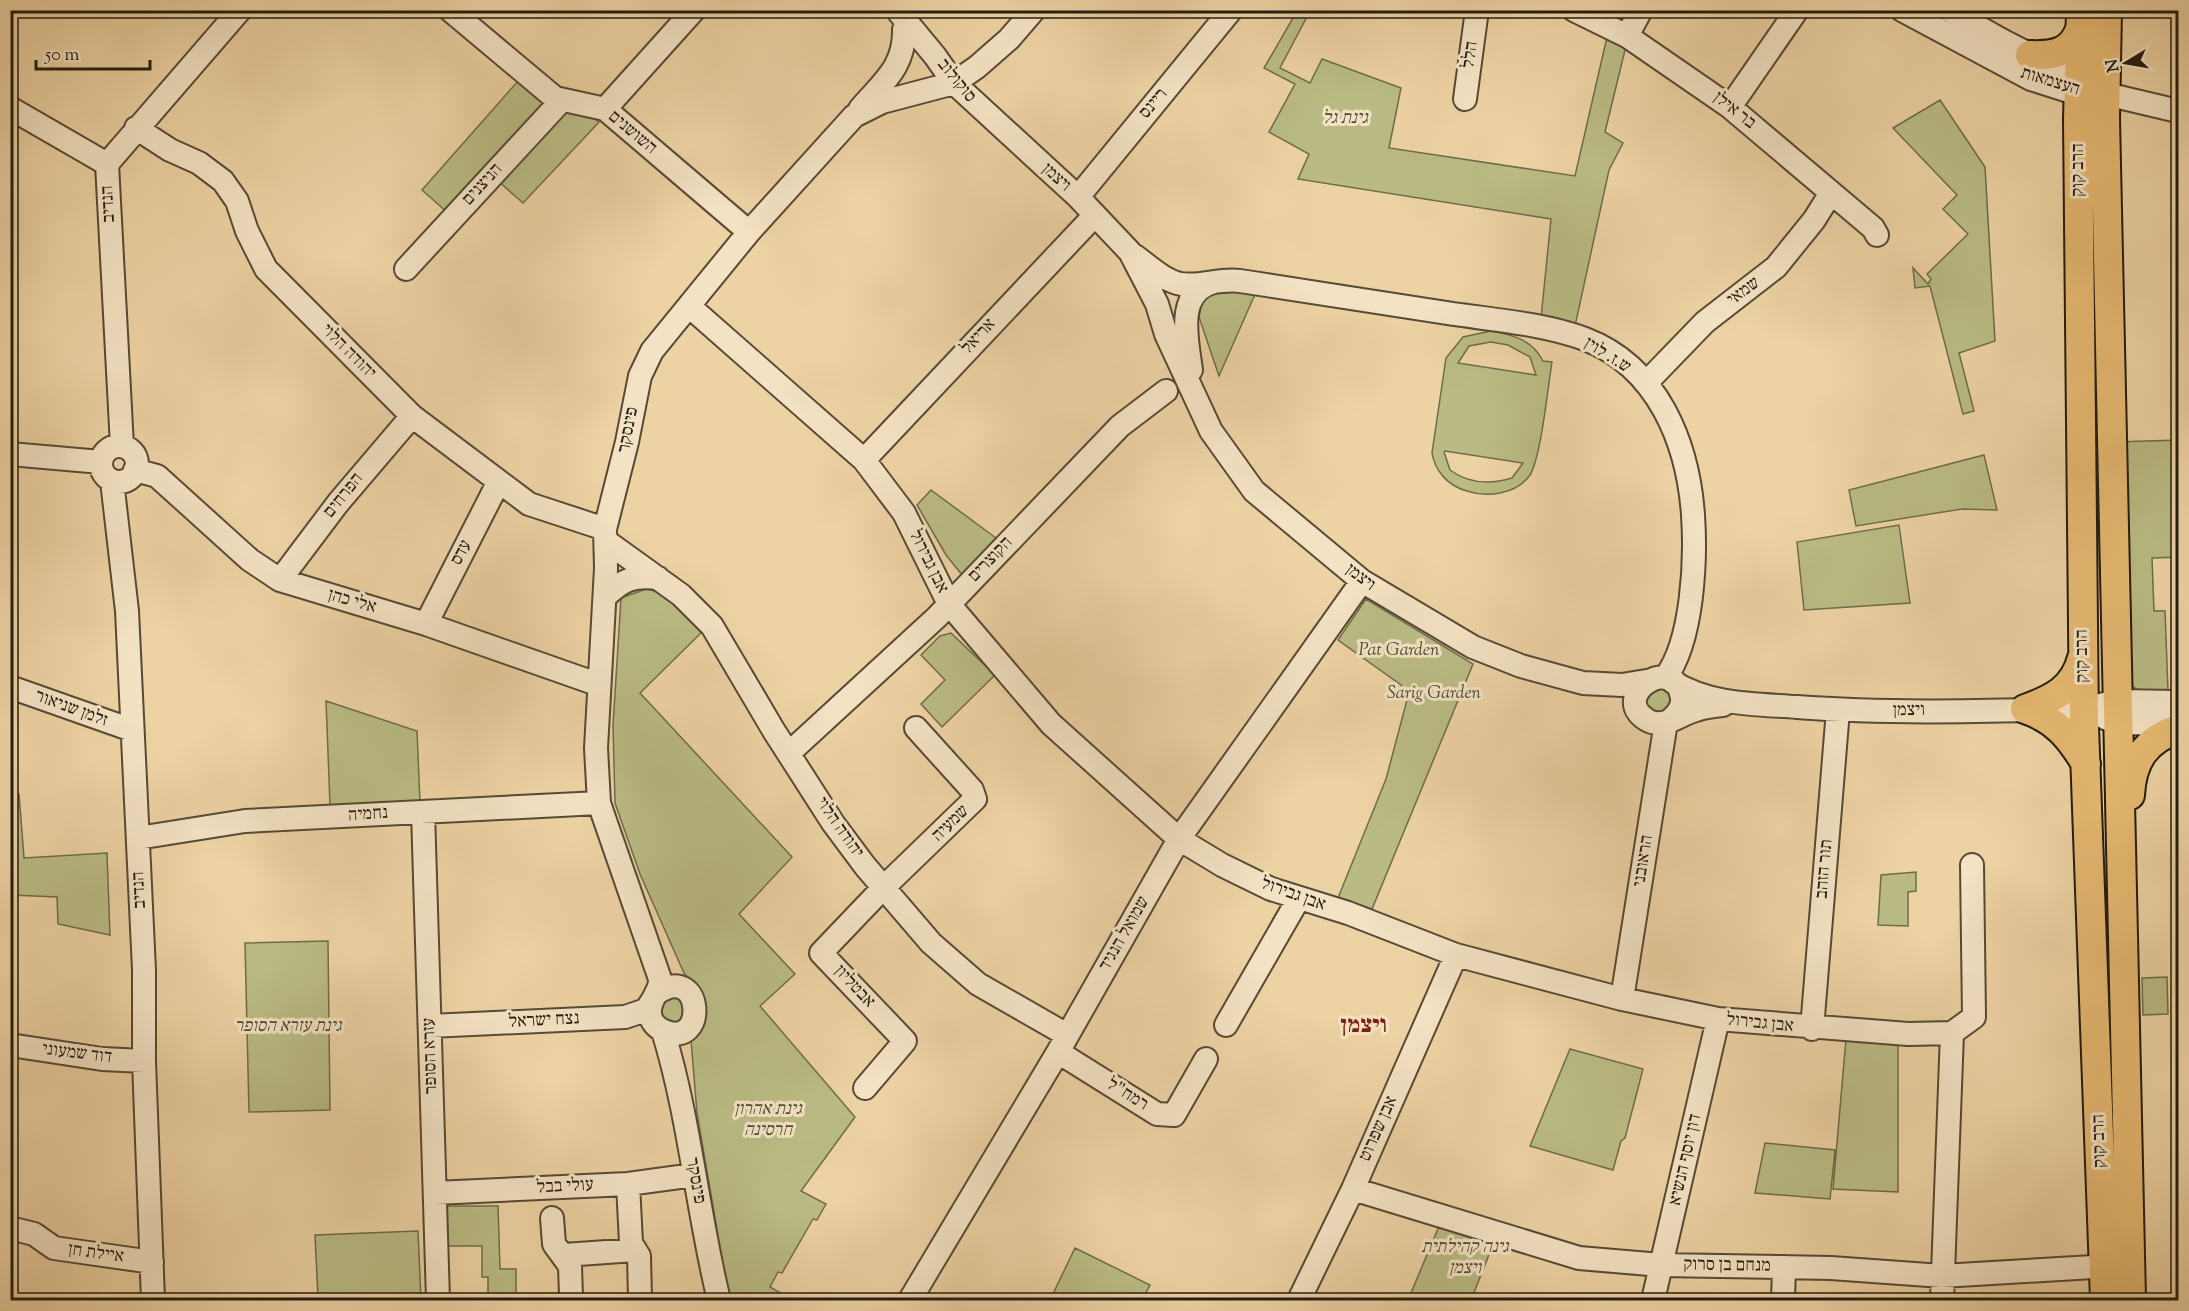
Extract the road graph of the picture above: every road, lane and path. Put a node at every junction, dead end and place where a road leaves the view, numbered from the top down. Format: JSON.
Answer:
{"nodes":[{"id":1,"x":240,"y":10,"type":"edge"},
{"id":2,"x":450,"y":10,"type":"edge"},
{"id":3,"x":694,"y":10,"type":"edge"},
{"id":4,"x":889,"y":10,"type":"edge"},
{"id":5,"x":1034,"y":10,"type":"edge"},
{"id":6,"x":1231,"y":10,"type":"edge"},
{"id":7,"x":1477,"y":10,"type":"edge"},
{"id":8,"x":1574,"y":10,"type":"edge"},
{"id":9,"x":1641,"y":10,"type":"edge"},
{"id":10,"x":1797,"y":10,"type":"edge"},
{"id":11,"x":1902,"y":10,"type":"edge"},
{"id":12,"x":1949,"y":10,"type":"edge"},
{"id":13,"x":2107,"y":10,"type":"edge"},
{"id":14,"x":901,"y":20,"type":"edge"},
{"id":15,"x":2080,"y":20,"type":"edge"},
{"id":16,"x":1627,"y":36,"type":"junction"},
{"id":17,"x":2030,"y":55,"type":"junction"},
{"id":18,"x":950,"y":84,"type":"junction"},
{"id":19,"x":2087,"y":86,"type":"junction"},
{"id":20,"x":555,"y":98,"type":"junction"},
{"id":21,"x":1465,"y":99,"type":"dead end"},
{"id":22,"x":1730,"y":107,"type":"junction"},
{"id":23,"x":10,"y":108,"type":"edge"},
{"id":24,"x":978,"y":108,"type":"joint"},
{"id":25,"x":605,"y":109,"type":"junction"},
{"id":26,"x":2178,"y":111,"type":"edge"},
{"id":27,"x":854,"y":116,"type":"junction"},
{"id":28,"x":136,"y":128,"type":"junction"},
{"id":29,"x":107,"y":164,"type":"junction"},
{"id":30,"x":1831,"y":193,"type":"junction"},
{"id":31,"x":1077,"y":197,"type":"junction"},
{"id":32,"x":1095,"y":215,"type":"junction"},
{"id":33,"x":749,"y":232,"type":"junction"},
{"id":34,"x":1877,"y":235,"type":"dead end"},
{"id":35,"x":1130,"y":252,"type":"junction"},
{"id":36,"x":406,"y":268,"type":"dead end"},
{"id":37,"x":1222,"y":280,"type":"junction"},
{"id":38,"x":689,"y":306,"type":"junction"},
{"id":39,"x":1647,"y":383,"type":"junction"},
{"id":40,"x":1166,"y":391,"type":"dead end"},
{"id":41,"x":1195,"y":397,"type":"junction"},
{"id":42,"x":412,"y":416,"type":"junction"},
{"id":43,"x":122,"y":446,"type":"junction"},
{"id":44,"x":10,"y":454,"type":"edge"},
{"id":45,"x":864,"y":460,"type":"junction"},
{"id":46,"x":135,"y":470,"type":"junction"},
{"id":47,"x":106,"y":471,"type":"junction"},
{"id":48,"x":498,"y":483,"type":"junction"},
{"id":49,"x":606,"y":535,"type":"junction"},
{"id":50,"x":658,"y":578,"type":"junction"},
{"id":51,"x":280,"y":580,"type":"junction"},
{"id":52,"x":1362,"y":581,"type":"junction"},
{"id":53,"x":605,"y":597,"type":"junction"},
{"id":54,"x":949,"y":604,"type":"junction"},
{"id":55,"x":426,"y":624,"type":"junction"},
{"id":56,"x":2083,"y":655,"type":"junction"},
{"id":57,"x":1661,"y":680,"type":"junction"},
{"id":58,"x":1583,"y":683,"type":"junction"},
{"id":59,"x":597,"y":684,"type":"junction"},
{"id":60,"x":10,"y":687,"type":"edge"},
{"id":61,"x":2178,"y":702,"type":"edge"},
{"id":62,"x":1734,"y":703,"type":"junction"},
{"id":63,"x":2025,"y":709,"type":"junction"},
{"id":64,"x":2084,"y":709,"type":"junction"},
{"id":65,"x":1838,"y":710,"type":"junction"},
{"id":66,"x":2117,"y":712,"type":"junction"},
{"id":67,"x":1641,"y":714,"type":"junction"},
{"id":68,"x":1668,"y":721,"type":"junction"},
{"id":69,"x":2178,"y":724,"type":"edge"},
{"id":70,"x":916,"y":728,"type":"dead end"},
{"id":71,"x":2178,"y":729,"type":"edge"},
{"id":72,"x":132,"y":730,"type":"junction"},
{"id":73,"x":789,"y":753,"type":"junction"},
{"id":74,"x":2086,"y":764,"type":"junction"},
{"id":75,"x":599,"y":803,"type":"junction"},
{"id":76,"x":423,"y":812,"type":"junction"},
{"id":77,"x":138,"y":838,"type":"junction"},
{"id":78,"x":1179,"y":838,"type":"junction"},
{"id":79,"x":1972,"y":865,"type":"dead end"},
{"id":80,"x":2122,"y":878,"type":"junction"},
{"id":81,"x":883,"y":888,"type":"junction"},
{"id":82,"x":1299,"y":898,"type":"junction"},
{"id":83,"x":640,"y":917,"type":"junction"},
{"id":84,"x":1456,"y":955,"type":"junction"},
{"id":85,"x":686,"y":990,"type":"junction"},
{"id":86,"x":654,"y":997,"type":"junction"},
{"id":87,"x":1622,"y":999,"type":"junction"},
{"id":88,"x":1718,"y":1020,"type":"junction"},
{"id":89,"x":1226,"y":1025,"type":"dead end"},
{"id":90,"x":430,"y":1026,"type":"junction"},
{"id":91,"x":1812,"y":1029,"type":"junction"},
{"id":92,"x":674,"y":1030,"type":"junction"},
{"id":93,"x":1952,"y":1033,"type":"junction"},
{"id":94,"x":1062,"y":1044,"type":"junction"},
{"id":95,"x":10,"y":1045,"type":"edge"},
{"id":96,"x":1206,"y":1059,"type":"dead end"},
{"id":97,"x":144,"y":1061,"type":"junction"},
{"id":98,"x":865,"y":1088,"type":"dead end"},
{"id":99,"x":694,"y":1175,"type":"junction"},
{"id":100,"x":628,"y":1184,"type":"junction"},
{"id":101,"x":1353,"y":1189,"type":"junction"},
{"id":102,"x":435,"y":1193,"type":"junction"},
{"id":103,"x":552,"y":1218,"type":"dead end"},
{"id":104,"x":10,"y":1228,"type":"edge"},
{"id":105,"x":706,"y":1244,"type":"junction"},
{"id":106,"x":635,"y":1250,"type":"junction"},
{"id":107,"x":2104,"y":1254,"type":"junction"},
{"id":108,"x":564,"y":1255,"type":"junction"},
{"id":109,"x":152,"y":1262,"type":"junction"},
{"id":110,"x":1661,"y":1265,"type":"junction"},
{"id":111,"x":1784,"y":1267,"type":"junction"},
{"id":112,"x":1942,"y":1276,"type":"junction"},
{"id":113,"x":570,"y":1296,"type":"dead end"},
{"id":114,"x":640,"y":1298,"type":"dead end"},
{"id":115,"x":153,"y":1300,"type":"edge"},
{"id":116,"x":438,"y":1300,"type":"edge"},
{"id":117,"x":708,"y":1300,"type":"edge"},
{"id":118,"x":719,"y":1300,"type":"edge"},
{"id":119,"x":910,"y":1300,"type":"edge"},
{"id":120,"x":1299,"y":1300,"type":"edge"},
{"id":121,"x":1653,"y":1300,"type":"edge"},
{"id":122,"x":1783,"y":1300,"type":"edge"},
{"id":123,"x":1942,"y":1300,"type":"edge"},
{"id":124,"x":2105,"y":1300,"type":"edge"},
{"id":125,"x":2131,"y":1300,"type":"edge"}],
"edges":[{"from":1,"to":28,"type":"street","name":"הנדיב"},
{"from":2,"to":20,"type":"street"},
{"from":3,"to":25,"type":"street"},
{"from":4,"to":14,"type":"street","name":"סוקולוב"},
{"from":5,"to":18,"type":"street","name":"פינסקר"},
{"from":6,"to":31,"type":"street","name":"ריינס"},
{"from":7,"to":21,"type":"street","name":"הלל"},
{"from":8,"to":16,"type":"street","name":"בר אילן"},
{"from":9,"to":16,"type":"street"},
{"from":10,"to":22,"type":"street"},
{"from":11,"to":19,"type":"street","name":"העצמאות"},
{"from":12,"to":17,"type":"street","name":"העצמאות"},
{"from":13,"to":19,"type":"main road","name":"הרב קוק"},
{"from":14,"to":18,"type":"street","name":"סוקולוב"},
{"from":14,"to":27,"type":"street"},
{"from":15,"to":17,"type":"main road"},
{"from":15,"to":19,"type":"main road","name":"הרב קוק"},
{"from":16,"to":22,"type":"street","name":"בר אילן"},
{"from":17,"to":19,"type":"street","name":"העצמאות"},
{"from":18,"to":24,"type":"street","name":"סוקולוב"},
{"from":18,"to":27,"type":"street","name":"פינסקר"},
{"from":19,"to":26,"type":"street"},
{"from":19,"to":56,"type":"main road","name":"הרב קוק"},
{"from":19,"to":66,"type":"main road","name":"הרב קוק"},
{"from":20,"to":25,"type":"street","name":"השושנים"},
{"from":20,"to":36,"type":"street","name":"הניצנים"},
{"from":22,"to":30,"type":"street","name":"בר אילן"},
{"from":23,"to":29,"type":"street"},
{"from":24,"to":31,"type":"street","name":"ויצמן"},
{"from":25,"to":33,"type":"street","name":"השושנים"},
{"from":27,"to":33,"type":"street","name":"פינסקר"},
{"from":28,"to":29,"type":"street","name":"הנדיב"},
{"from":28,"to":42,"type":"street","name":"יהודה הלוי"},
{"from":29,"to":43,"type":"street","name":"הנדיב"},
{"from":30,"to":34,"type":"street","name":"בר אילן"},
{"from":30,"to":39,"type":"street","name":"שמאי"},
{"from":31,"to":32,"type":"street","name":"ויצמן"},
{"from":32,"to":35,"type":"street","name":"ויצמן"},
{"from":32,"to":45,"type":"street","name":"אריאל"},
{"from":33,"to":38,"type":"street","name":"פינסקר"},
{"from":35,"to":37,"type":"street","name":"ויצמן"},
{"from":35,"to":41,"type":"street","name":"ויצמן"},
{"from":37,"to":39,"type":"street","name":"ש.ז. לוין"},
{"from":37,"to":41,"type":"street","name":"ויצמן"},
{"from":38,"to":45,"type":"street","name":"אבן גבירול"},
{"from":38,"to":49,"type":"street","name":"פינסקר"},
{"from":39,"to":57,"type":"street","name":"ש.ז. לוין"},
{"from":40,"to":54,"type":"street","name":"הקוצרים"},
{"from":41,"to":52,"type":"street","name":"ויצמן"},
{"from":42,"to":48,"type":"street","name":"יהודה הלוי"},
{"from":42,"to":51,"type":"street","name":"הפרחים"},
{"from":43,"to":46,"type":"street"},
{"from":43,"to":47,"type":"street"},
{"from":44,"to":47,"type":"street"},
{"from":45,"to":54,"type":"street","name":"אבן גבירול"},
{"from":46,"to":47,"type":"street"},
{"from":46,"to":51,"type":"street","name":"אלי כהן"},
{"from":47,"to":72,"type":"street","name":"הנדיב"},
{"from":48,"to":49,"type":"street","name":"יהודה הלוי"},
{"from":48,"to":55,"type":"street","name":"עדס"},
{"from":49,"to":50,"type":"street","name":"יהודה הלוי"},
{"from":49,"to":53,"type":"street","name":"פינסקר"},
{"from":50,"to":53,"type":"street"},
{"from":50,"to":73,"type":"street","name":"יהודה הלוי"},
{"from":51,"to":55,"type":"street","name":"אלי כהן"},
{"from":52,"to":58,"type":"street","name":"ויצמן"},
{"from":52,"to":78,"type":"street","name":"שמואל הנגיד"},
{"from":53,"to":59,"type":"street","name":"פינסקר"},
{"from":54,"to":73,"type":"street","name":"הקוצרים"},
{"from":54,"to":78,"type":"street","name":"אבן גבירול"},
{"from":55,"to":59,"type":"street","name":"אלי כהן"},
{"from":56,"to":63,"type":"main road"},
{"from":56,"to":64,"type":"main road","name":"הרב קוק"},
{"from":57,"to":58,"type":"street","name":"ויצמן"},
{"from":57,"to":62,"type":"street","name":"ויצמן"},
{"from":57,"to":67,"type":"street"},
{"from":57,"to":68,"type":"street"},
{"from":58,"to":67,"type":"street","name":"ויצמן"},
{"from":59,"to":75,"type":"street","name":"פינסקר"},
{"from":60,"to":72,"type":"street","name":"זלמן שניאור"},
{"from":61,"to":66,"type":"street"},
{"from":62,"to":65,"type":"street","name":"ויצמן"},
{"from":62,"to":68,"type":"street","name":"ויצמן"},
{"from":63,"to":64,"type":"street","name":"ויצמן"},
{"from":63,"to":65,"type":"street","name":"ויצמן"},
{"from":63,"to":74,"type":"main road"},
{"from":64,"to":66,"type":"street","name":"ויצמן"},
{"from":64,"to":74,"type":"main road","name":"הרב קוק"},
{"from":65,"to":91,"type":"street","name":"תור הזהב"},
{"from":66,"to":69,"type":"street"},
{"from":66,"to":80,"type":"main road","name":"הרב קוק"},
{"from":67,"to":68,"type":"street"},
{"from":68,"to":87,"type":"street","name":"הראובני"},
{"from":70,"to":81,"type":"street","name":"שמעיה"},
{"from":71,"to":80,"type":"main road"},
{"from":72,"to":77,"type":"street","name":"הנדיב"},
{"from":73,"to":81,"type":"street","name":"יהודה הלוי"},
{"from":74,"to":107,"type":"main road","name":"הרב קוק"},
{"from":75,"to":76,"type":"street","name":"נחמיה"},
{"from":75,"to":83,"type":"street","name":"פינסקר"},
{"from":76,"to":77,"type":"street","name":"נחמיה"},
{"from":76,"to":90,"type":"street","name":"עזרא הסופר"},
{"from":77,"to":97,"type":"street","name":"הנדיב"},
{"from":78,"to":82,"type":"street","name":"אבן גבירול"},
{"from":78,"to":94,"type":"street","name":"שמואל הנגיד"},
{"from":79,"to":93,"type":"street"},
{"from":80,"to":125,"type":"main road","name":"הרב קוק"},
{"from":81,"to":94,"type":"street","name":"יהודה הלוי"},
{"from":81,"to":98,"type":"street","name":"אבטליון"},
{"from":82,"to":84,"type":"street","name":"אבן גבירול"},
{"from":82,"to":89,"type":"street"},
{"from":83,"to":85,"type":"street","name":"פינסקר"},
{"from":83,"to":86,"type":"street","name":"פינסקר"},
{"from":84,"to":87,"type":"street","name":"אבן גבירול"},
{"from":84,"to":101,"type":"street","name":"אבן שפרוט"},
{"from":85,"to":86,"type":"street"},
{"from":85,"to":92,"type":"street"},
{"from":86,"to":90,"type":"street","name":"נצח ישראל"},
{"from":86,"to":92,"type":"street"},
{"from":87,"to":88,"type":"street","name":"אבן גבירול"},
{"from":88,"to":91,"type":"street","name":"אבן גבירול"},
{"from":88,"to":110,"type":"street","name":"דון יוסף הנשיא"},
{"from":90,"to":102,"type":"street","name":"עזרא הסופר"},
{"from":91,"to":93,"type":"street","name":"אבן גבירול"},
{"from":92,"to":99,"type":"street","name":"פינסקר"},
{"from":93,"to":112,"type":"street"},
{"from":94,"to":96,"type":"street","name":"רמח\"ל"},
{"from":94,"to":119,"type":"street","name":"שמואל הנגיד"},
{"from":95,"to":97,"type":"street","name":"דוד שמעוני"},
{"from":97,"to":109,"type":"street","name":"הנדיב"},
{"from":99,"to":100,"type":"street","name":"עולי בבל"},
{"from":99,"to":105,"type":"street","name":"פינסקר"},
{"from":100,"to":102,"type":"street","name":"עולי בבל"},
{"from":100,"to":106,"type":"street"},
{"from":101,"to":110,"type":"street","name":"מנחם בן סרוק"},
{"from":101,"to":120,"type":"street","name":"אבן שפרוט"},
{"from":102,"to":116,"type":"street","name":"עזרא הסופר"},
{"from":103,"to":108,"type":"street"},
{"from":104,"to":109,"type":"street","name":"איילת חן"},
{"from":105,"to":117,"type":"street","name":"פינסקר"},
{"from":105,"to":118,"type":"street","name":"פינסקר"},
{"from":106,"to":108,"type":"street"},
{"from":106,"to":114,"type":"street"},
{"from":107,"to":112,"type":"street","name":"מנחם בן סרוק"},
{"from":107,"to":124,"type":"main road","name":"הרב קוק"},
{"from":108,"to":113,"type":"street"},
{"from":109,"to":115,"type":"street","name":"הנדיב"},
{"from":110,"to":111,"type":"street","name":"מנחם בן סרוק"},
{"from":110,"to":121,"type":"street","name":"דון יוסף הנשיא"},
{"from":111,"to":112,"type":"street","name":"מנחם בן סרוק"},
{"from":111,"to":122,"type":"street"},
{"from":112,"to":123,"type":"street"}]}
